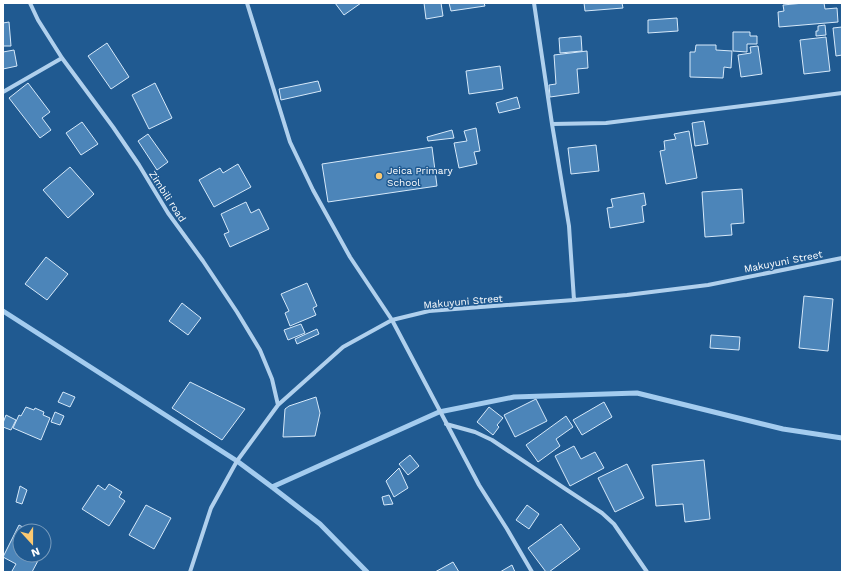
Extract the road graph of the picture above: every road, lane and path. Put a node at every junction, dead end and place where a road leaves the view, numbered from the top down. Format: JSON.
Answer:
{"nodes":[{"id":1,"x":30,"y":3,"type":"edge"},
{"id":2,"x":247,"y":3,"type":"edge"},
{"id":3,"x":534,"y":3,"type":"edge"},
{"id":4,"x":62,"y":58,"type":"junction"},
{"id":5,"x":3,"y":92,"type":"edge"},
{"id":6,"x":842,"y":93,"type":"edge"},
{"id":7,"x":552,"y":124,"type":"junction"},
{"id":8,"x":842,"y":258,"type":"edge"},
{"id":9,"x":574,"y":300,"type":"junction"},
{"id":10,"x":392,"y":320,"type":"junction"},
{"id":11,"x":278,"y":405,"type":"junction"},
{"id":12,"x":446,"y":424,"type":"junction"},
{"id":13,"x":190,"y":572,"type":"edge"},
{"id":14,"x":532,"y":572,"type":"edge"},
{"id":15,"x":647,"y":572,"type":"edge"}],
"edges":[{"from":1,"to":4,"type":"street","name":"Zimbili road"},
{"from":2,"to":10,"type":"street"},
{"from":3,"to":7,"type":"street"},
{"from":4,"to":5,"type":"street"},
{"from":4,"to":11,"type":"street","name":"Zimbili road"},
{"from":6,"to":7,"type":"street"},
{"from":7,"to":9,"type":"street"},
{"from":8,"to":9,"type":"street","name":"Makuyuni Street"},
{"from":9,"to":10,"type":"street","name":"Makuyuni Street"},
{"from":10,"to":11,"type":"street","name":"Makuyuni Street"},
{"from":10,"to":12,"type":"street"},
{"from":11,"to":13,"type":"street","name":"Makuyuni Street"},
{"from":12,"to":14,"type":"street"},
{"from":12,"to":15,"type":"street"}]}
